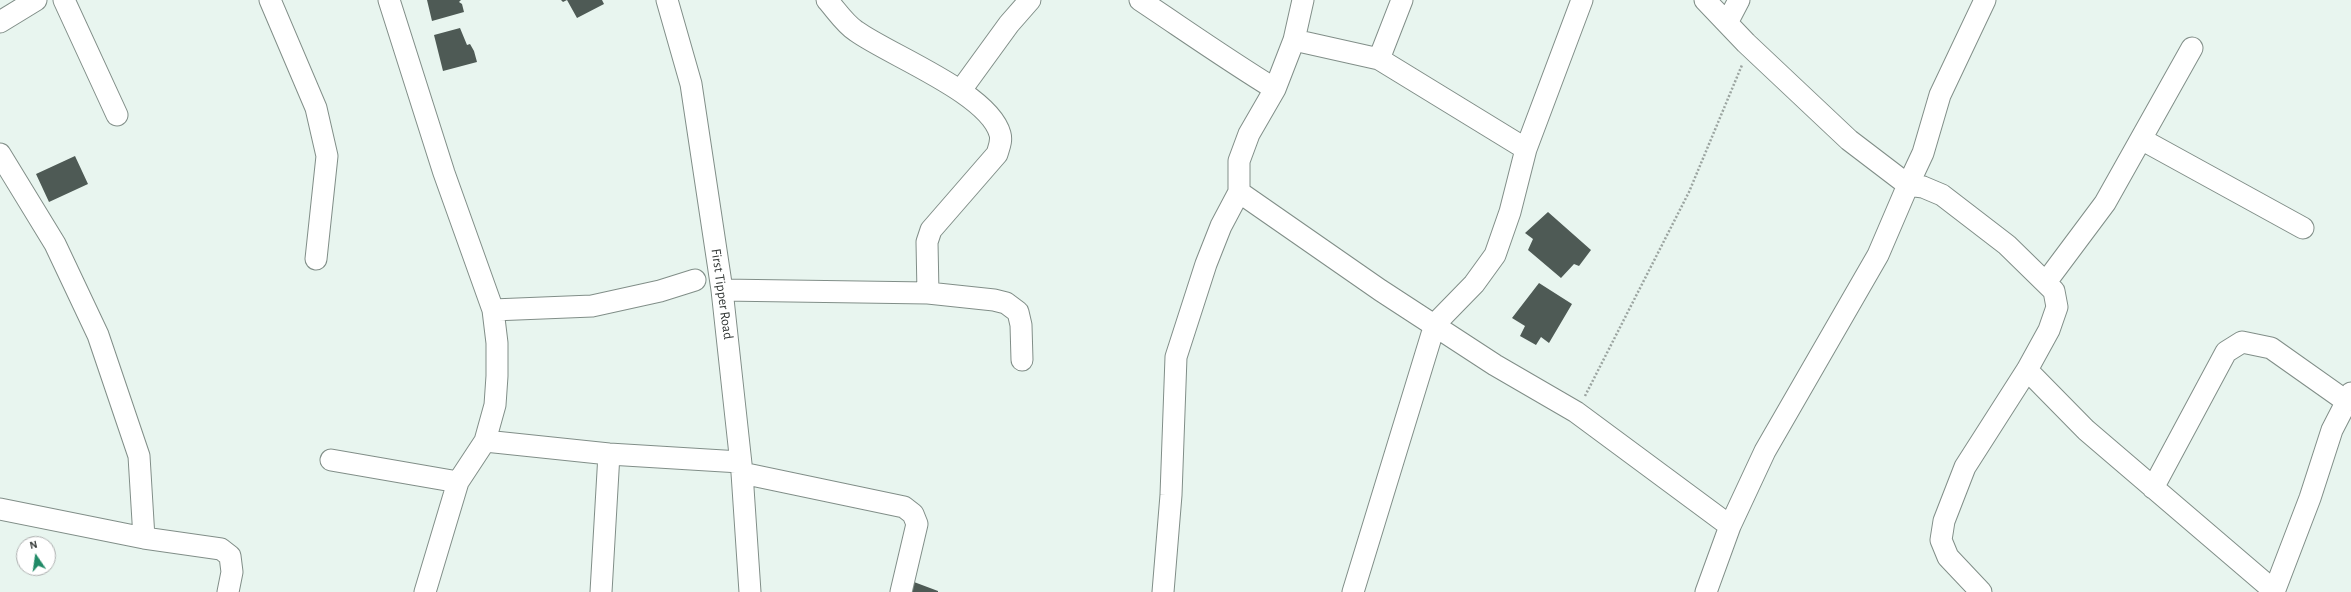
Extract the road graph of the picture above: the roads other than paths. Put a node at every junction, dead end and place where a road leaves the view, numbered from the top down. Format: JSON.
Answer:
{"nodes":[{"id":1,"x":36,"y":0,"type":"edge"},
{"id":2,"x":64,"y":0,"type":"edge"},
{"id":3,"x":270,"y":0,"type":"edge"},
{"id":4,"x":389,"y":0,"type":"edge"},
{"id":5,"x":667,"y":0,"type":"edge"},
{"id":6,"x":827,"y":0,"type":"edge"},
{"id":7,"x":1030,"y":0,"type":"edge"},
{"id":8,"x":1140,"y":0,"type":"edge"},
{"id":9,"x":1302,"y":0,"type":"edge"},
{"id":10,"x":1402,"y":0,"type":"edge"},
{"id":11,"x":1582,"y":0,"type":"edge"},
{"id":12,"x":1705,"y":0,"type":"edge"},
{"id":13,"x":1739,"y":0,"type":"edge"},
{"id":14,"x":1985,"y":0,"type":"edge"},
{"id":15,"x":0,"y":22,"type":"edge"},
{"id":16,"x":1727,"y":23,"type":"junction"},
{"id":17,"x":1294,"y":40,"type":"junction"},
{"id":18,"x":2192,"y":48,"type":"dead end"},
{"id":19,"x":1379,"y":59,"type":"junction"},
{"id":20,"x":961,"y":90,"type":"junction"},
{"id":21,"x":1275,"y":90,"type":"junction"},
{"id":22,"x":117,"y":115,"type":"dead end"},
{"id":23,"x":2141,"y":140,"type":"junction"},
{"id":24,"x":1526,"y":149,"type":"junction"},
{"id":25,"x":0,"y":154,"type":"edge"},
{"id":26,"x":1908,"y":184,"type":"junction"},
{"id":27,"x":1239,"y":192,"type":"junction"},
{"id":28,"x":2303,"y":228,"type":"dead end"},
{"id":29,"x":316,"y":259,"type":"dead end"},
{"id":30,"x":695,"y":280,"type":"dead end"},
{"id":31,"x":2046,"y":282,"type":"junction"},
{"id":32,"x":722,"y":290,"type":"junction"},
{"id":33,"x":928,"y":293,"type":"junction"},
{"id":34,"x":493,"y":310,"type":"junction"},
{"id":35,"x":1435,"y":324,"type":"junction"},
{"id":36,"x":1022,"y":360,"type":"dead end"},
{"id":37,"x":2027,"y":370,"type":"junction"},
{"id":38,"x":2348,"y":397,"type":"edge"},
{"id":39,"x":486,"y":441,"type":"junction"},
{"id":40,"x":609,"y":454,"type":"junction"},
{"id":41,"x":331,"y":460,"type":"dead end"},
{"id":42,"x":741,"y":467,"type":"junction"},
{"id":43,"x":458,"y":482,"type":"junction"},
{"id":44,"x":2153,"y":488,"type":"junction"},
{"id":45,"x":0,"y":509,"type":"edge"},
{"id":46,"x":1730,"y":526,"type":"junction"},
{"id":47,"x":144,"y":538,"type":"junction"},
{"id":48,"x":2274,"y":591,"type":"edge"},
{"id":49,"x":228,"y":592,"type":"edge"},
{"id":50,"x":425,"y":592,"type":"edge"},
{"id":51,"x":601,"y":592,"type":"edge"},
{"id":52,"x":750,"y":592,"type":"edge"},
{"id":53,"x":901,"y":592,"type":"edge"},
{"id":54,"x":1162,"y":592,"type":"edge"},
{"id":55,"x":1353,"y":592,"type":"edge"},
{"id":56,"x":1706,"y":592,"type":"edge"},
{"id":57,"x":1981,"y":592,"type":"edge"}],
"edges":[{"from":1,"to":15,"type":"street"},
{"from":2,"to":22,"type":"street"},
{"from":3,"to":29,"type":"street"},
{"from":4,"to":34,"type":"street"},
{"from":5,"to":32,"type":"street","name":"First Tipper Road"},
{"from":6,"to":20,"type":"street"},
{"from":7,"to":20,"type":"street"},
{"from":8,"to":21,"type":"street"},
{"from":9,"to":17,"type":"street"},
{"from":10,"to":19,"type":"street"},
{"from":11,"to":24,"type":"street"},
{"from":12,"to":16,"type":"street"},
{"from":13,"to":16,"type":"street"},
{"from":14,"to":26,"type":"street"},
{"from":16,"to":26,"type":"street"},
{"from":17,"to":19,"type":"street"},
{"from":17,"to":21,"type":"street"},
{"from":18,"to":23,"type":"street"},
{"from":19,"to":24,"type":"street"},
{"from":20,"to":33,"type":"street"},
{"from":21,"to":27,"type":"street"},
{"from":23,"to":28,"type":"street"},
{"from":23,"to":31,"type":"street"},
{"from":24,"to":35,"type":"street"},
{"from":25,"to":47,"type":"street"},
{"from":26,"to":31,"type":"street"},
{"from":26,"to":46,"type":"street"},
{"from":27,"to":35,"type":"street"},
{"from":27,"to":54,"type":"street"},
{"from":30,"to":34,"type":"street"},
{"from":31,"to":37,"type":"street"},
{"from":32,"to":33,"type":"street"},
{"from":32,"to":42,"type":"street","name":"First Tipper Road"},
{"from":33,"to":36,"type":"street"},
{"from":34,"to":39,"type":"street"},
{"from":35,"to":46,"type":"street"},
{"from":35,"to":55,"type":"street"},
{"from":37,"to":44,"type":"street"},
{"from":37,"to":57,"type":"street"},
{"from":38,"to":44,"type":"street"},
{"from":38,"to":48,"type":"street"},
{"from":39,"to":40,"type":"street"},
{"from":39,"to":43,"type":"street"},
{"from":40,"to":42,"type":"street"},
{"from":40,"to":51,"type":"street"},
{"from":41,"to":43,"type":"street"},
{"from":42,"to":52,"type":"street","name":"First Tipper Road"},
{"from":42,"to":53,"type":"street"},
{"from":43,"to":50,"type":"street"},
{"from":44,"to":48,"type":"street"},
{"from":45,"to":47,"type":"street"},
{"from":46,"to":56,"type":"street"},
{"from":47,"to":49,"type":"street"}]}
